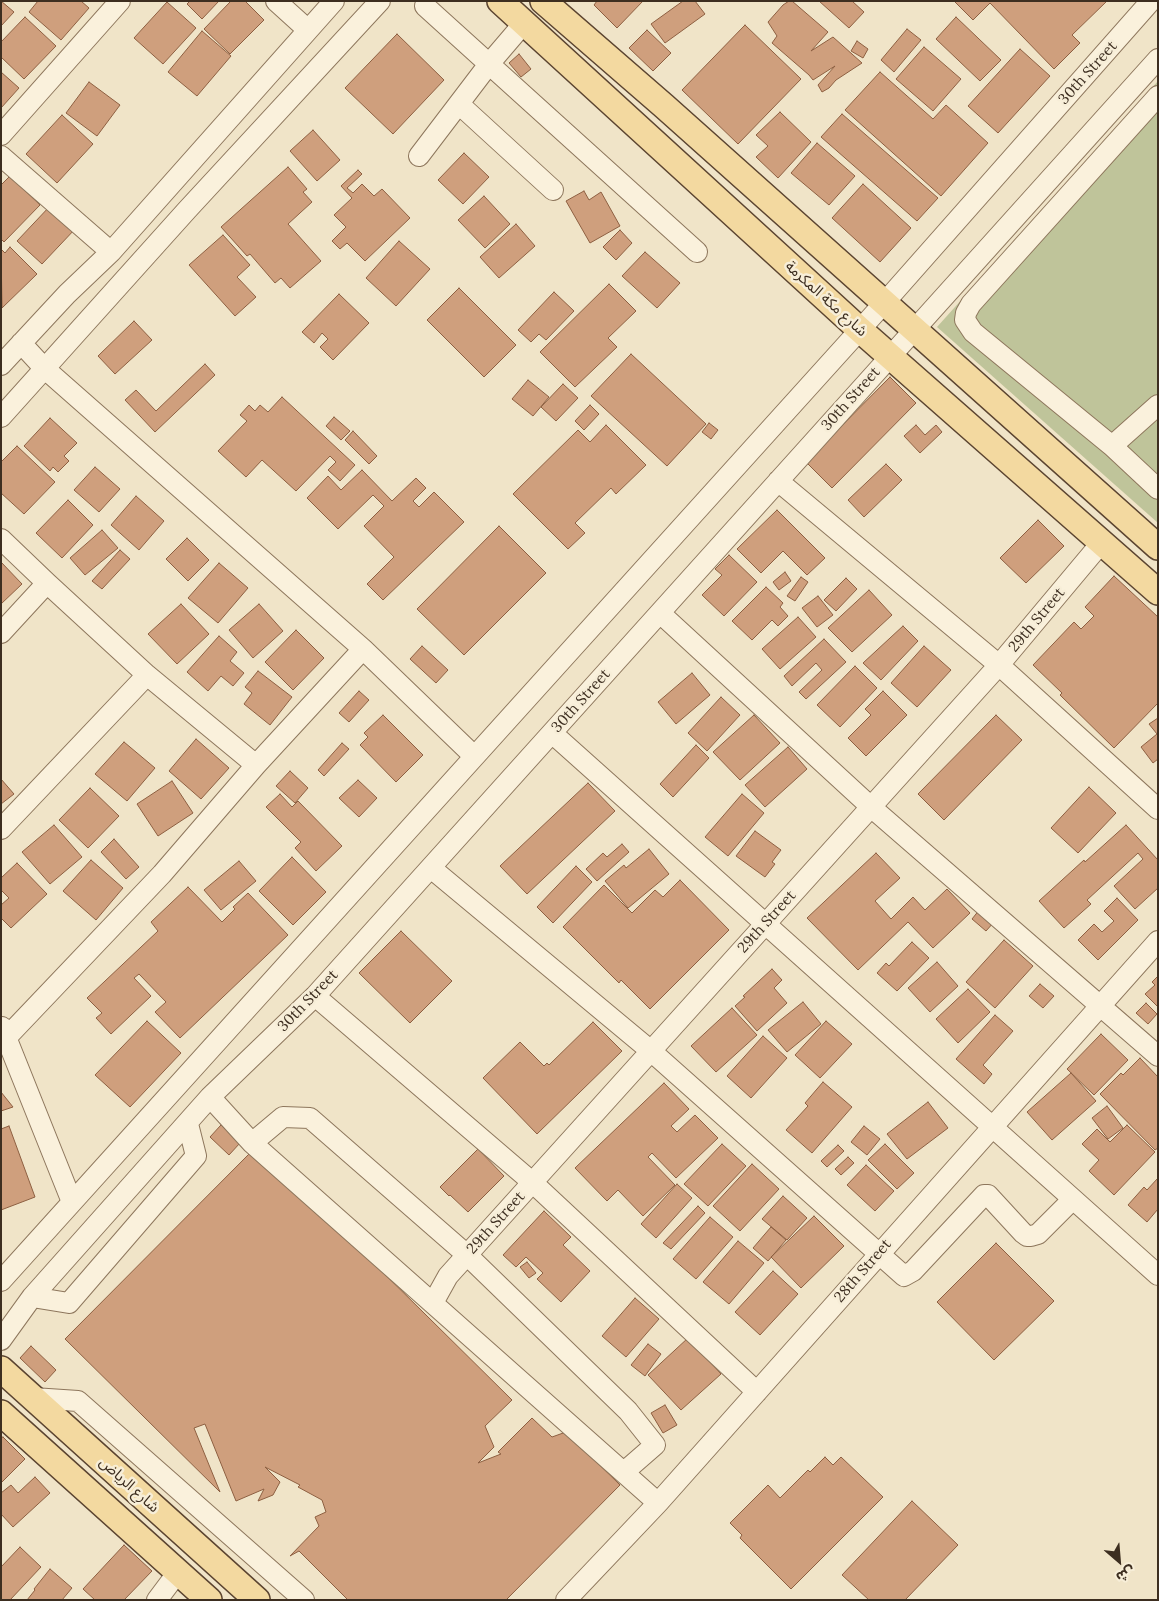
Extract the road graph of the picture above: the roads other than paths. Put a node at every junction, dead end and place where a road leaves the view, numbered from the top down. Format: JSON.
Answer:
{"nodes":[{"id":1,"x":120,"y":1,"type":"edge"},
{"id":2,"x":276,"y":1,"type":"edge"},
{"id":3,"x":334,"y":1,"type":"edge"},
{"id":4,"x":380,"y":1,"type":"edge"},
{"id":5,"x":500,"y":1,"type":"edge"},
{"id":6,"x":543,"y":1,"type":"edge"},
{"id":7,"x":1151,"y":1,"type":"edge"},
{"id":8,"x":425,"y":6,"type":"dead end"},
{"id":9,"x":524,"y":23,"type":"junction"},
{"id":10,"x":308,"y":30,"type":"junction"},
{"id":11,"x":1158,"y":59,"type":"edge"},
{"id":12,"x":489,"y":64,"type":"junction"},
{"id":13,"x":1158,"y":96,"type":"edge"},
{"id":14,"x":459,"y":104,"type":"junction"},
{"id":15,"x":1,"y":135,"type":"edge"},
{"id":16,"x":1,"y":156,"type":"edge"},
{"id":17,"x":419,"y":156,"type":"dead end"},
{"id":18,"x":552,"y":190,"type":"dead end"},
{"id":19,"x":111,"y":252,"type":"junction"},
{"id":20,"x":697,"y":252,"type":"dead end"},
{"id":21,"x":885,"y":302,"type":"junction"},
{"id":22,"x":914,"y":328,"type":"junction"},
{"id":23,"x":859,"y":330,"type":"junction"},
{"id":24,"x":21,"y":343,"type":"junction"},
{"id":25,"x":889,"y":356,"type":"junction"},
{"id":26,"x":1,"y":365,"type":"edge"},
{"id":27,"x":44,"y":368,"type":"junction"},
{"id":28,"x":1158,"y":404,"type":"edge"},
{"id":29,"x":1,"y":416,"type":"edge"},
{"id":30,"x":1112,"y":446,"type":"junction"},
{"id":31,"x":778,"y":481,"type":"junction"},
{"id":32,"x":1158,"y":489,"type":"edge"},
{"id":33,"x":1,"y":539,"type":"edge"},
{"id":34,"x":1102,"y":542,"type":"junction"},
{"id":35,"x":1158,"y":547,"type":"edge"},
{"id":36,"x":46,"y":583,"type":"junction"},
{"id":37,"x":1158,"y":592,"type":"edge"},
{"id":38,"x":660,"y":613,"type":"junction"},
{"id":39,"x":1,"y":633,"type":"edge"},
{"id":40,"x":363,"y":649,"type":"junction"},
{"id":41,"x":999,"y":665,"type":"junction"},
{"id":42,"x":147,"y":675,"type":"junction"},
{"id":43,"x":552,"y":733,"type":"junction"},
{"id":44,"x":474,"y":756,"type":"junction"},
{"id":45,"x":256,"y":765,"type":"junction"},
{"id":46,"x":871,"y":807,"type":"junction"},
{"id":47,"x":1158,"y":809,"type":"edge"},
{"id":48,"x":1,"y":829,"type":"edge"},
{"id":49,"x":431,"y":868,"type":"junction"},
{"id":50,"x":765,"y":924,"type":"junction"},
{"id":51,"x":1158,"y":941,"type":"edge"},
{"id":52,"x":315,"y":996,"type":"junction"},
{"id":53,"x":1100,"y":1006,"type":"junction"},
{"id":54,"x":3,"y":1032,"type":"edge"},
{"id":55,"x":651,"y":1051,"type":"junction"},
{"id":56,"x":1158,"y":1056,"type":"edge"},
{"id":57,"x":210,"y":1097,"type":"junction"},
{"id":58,"x":188,"y":1124,"type":"junction"},
{"id":59,"x":992,"y":1127,"type":"junction"},
{"id":60,"x":252,"y":1143,"type":"junction"},
{"id":61,"x":532,"y":1182,"type":"junction"},
{"id":62,"x":1073,"y":1199,"type":"junction"},
{"id":63,"x":72,"y":1202,"type":"junction"},
{"id":64,"x":879,"y":1252,"type":"junction"},
{"id":65,"x":467,"y":1255,"type":"junction"},
{"id":66,"x":1158,"y":1275,"type":"edge"},
{"id":67,"x":1,"y":1281,"type":"edge"},
{"id":68,"x":32,"y":1298,"type":"junction"},
{"id":69,"x":433,"y":1303,"type":"junction"},
{"id":70,"x":1,"y":1340,"type":"edge"},
{"id":71,"x":1,"y":1369,"type":"edge"},
{"id":72,"x":757,"y":1392,"type":"junction"},
{"id":73,"x":33,"y":1398,"type":"junction"},
{"id":74,"x":1,"y":1413,"type":"edge"},
{"id":75,"x":624,"y":1472,"type":"junction"},
{"id":76,"x":658,"y":1503,"type":"junction"},
{"id":77,"x":178,"y":1572,"type":"junction"},
{"id":78,"x":157,"y":1600,"type":"edge"},
{"id":79,"x":209,"y":1600,"type":"edge"},
{"id":80,"x":257,"y":1600,"type":"edge"},
{"id":81,"x":304,"y":1600,"type":"edge"},
{"id":82,"x":566,"y":1600,"type":"edge"}],
"edges":[{"from":1,"to":15,"type":"street"},
{"from":2,"to":10,"type":"street"},
{"from":3,"to":10,"type":"street"},
{"from":4,"to":27,"type":"street"},
{"from":5,"to":9,"type":"main road","name":"شارع مكة المكرمة"},
{"from":6,"to":21,"type":"main road"},
{"from":7,"to":21,"type":"street","name":"30th Street"},
{"from":8,"to":12,"type":"street"},
{"from":9,"to":12,"type":"street"},
{"from":9,"to":23,"type":"main road","name":"شارع مكة المكرمة"},
{"from":10,"to":19,"type":"street"},
{"from":11,"to":22,"type":"street","name":"30th Street"},
{"from":12,"to":14,"type":"street"},
{"from":12,"to":20,"type":"street"},
{"from":13,"to":30,"type":"street"},
{"from":14,"to":17,"type":"street"},
{"from":14,"to":18,"type":"street"},
{"from":16,"to":19,"type":"street"},
{"from":19,"to":24,"type":"street"},
{"from":21,"to":22,"type":"main road"},
{"from":21,"to":23,"type":"street","name":"30th Street"},
{"from":22,"to":25,"type":"street","name":"30th Street"},
{"from":22,"to":35,"type":"main road"},
{"from":23,"to":25,"type":"main road","name":"شارع مكة المكرمة"},
{"from":23,"to":44,"type":"street","name":"30th Street"},
{"from":24,"to":26,"type":"street"},
{"from":24,"to":27,"type":"street"},
{"from":25,"to":31,"type":"street","name":"30th Street"},
{"from":25,"to":34,"type":"main road","name":"شارع مكة المكرمة"},
{"from":27,"to":29,"type":"street"},
{"from":27,"to":40,"type":"street"},
{"from":28,"to":30,"type":"street"},
{"from":30,"to":32,"type":"street"},
{"from":31,"to":38,"type":"street","name":"30th Street"},
{"from":31,"to":41,"type":"street"},
{"from":33,"to":36,"type":"street"},
{"from":34,"to":37,"type":"main road","name":"شارع مكة المكرمة"},
{"from":34,"to":41,"type":"street","name":"29th Street"},
{"from":36,"to":39,"type":"street"},
{"from":36,"to":42,"type":"street"},
{"from":38,"to":43,"type":"street","name":"30th Street"},
{"from":38,"to":46,"type":"street"},
{"from":40,"to":44,"type":"street"},
{"from":40,"to":45,"type":"street"},
{"from":41,"to":46,"type":"street","name":"29th Street"},
{"from":41,"to":47,"type":"street"},
{"from":42,"to":45,"type":"street"},
{"from":42,"to":48,"type":"street"},
{"from":43,"to":49,"type":"street","name":"30th Street"},
{"from":43,"to":50,"type":"street"},
{"from":44,"to":63,"type":"street","name":"30th Street"},
{"from":45,"to":54,"type":"street"},
{"from":46,"to":50,"type":"street","name":"29th Street"},
{"from":46,"to":53,"type":"street"},
{"from":49,"to":52,"type":"street","name":"30th Street"},
{"from":49,"to":55,"type":"street"},
{"from":50,"to":55,"type":"street","name":"29th Street"},
{"from":50,"to":59,"type":"street"},
{"from":51,"to":53,"type":"street","name":"28th Street"},
{"from":52,"to":57,"type":"street","name":"30th Street"},
{"from":52,"to":61,"type":"street"},
{"from":53,"to":56,"type":"street"},
{"from":53,"to":59,"type":"street","name":"28th Street"},
{"from":54,"to":63,"type":"street"},
{"from":55,"to":61,"type":"street","name":"29th Street"},
{"from":55,"to":64,"type":"street"},
{"from":57,"to":58,"type":"street","name":"30th Street"},
{"from":57,"to":60,"type":"street"},
{"from":58,"to":68,"type":"street","name":"30th Street"},
{"from":58,"to":68,"type":"street"},
{"from":59,"to":62,"type":"street"},
{"from":59,"to":64,"type":"street","name":"28th Street"},
{"from":60,"to":65,"type":"street"},
{"from":60,"to":69,"type":"street"},
{"from":61,"to":65,"type":"street","name":"29th Street"},
{"from":61,"to":72,"type":"street"},
{"from":62,"to":64,"type":"street"},
{"from":62,"to":66,"type":"street"},
{"from":63,"to":67,"type":"street","name":"30th Street"},
{"from":64,"to":72,"type":"street","name":"28th Street"},
{"from":65,"to":69,"type":"street","name":"29th Street"},
{"from":65,"to":75,"type":"street"},
{"from":68,"to":70,"type":"street","name":"30th Street"},
{"from":69,"to":75,"type":"street"},
{"from":71,"to":73,"type":"main road","name":"شارع الرياض"},
{"from":72,"to":76,"type":"street","name":"28th Street"},
{"from":73,"to":80,"type":"main road","name":"شارع الرياض"},
{"from":73,"to":81,"type":"street"},
{"from":74,"to":77,"type":"main road"},
{"from":75,"to":76,"type":"street"},
{"from":76,"to":82,"type":"street","name":"28th Street"},
{"from":77,"to":78,"type":"street"},
{"from":77,"to":79,"type":"main road"}]}
